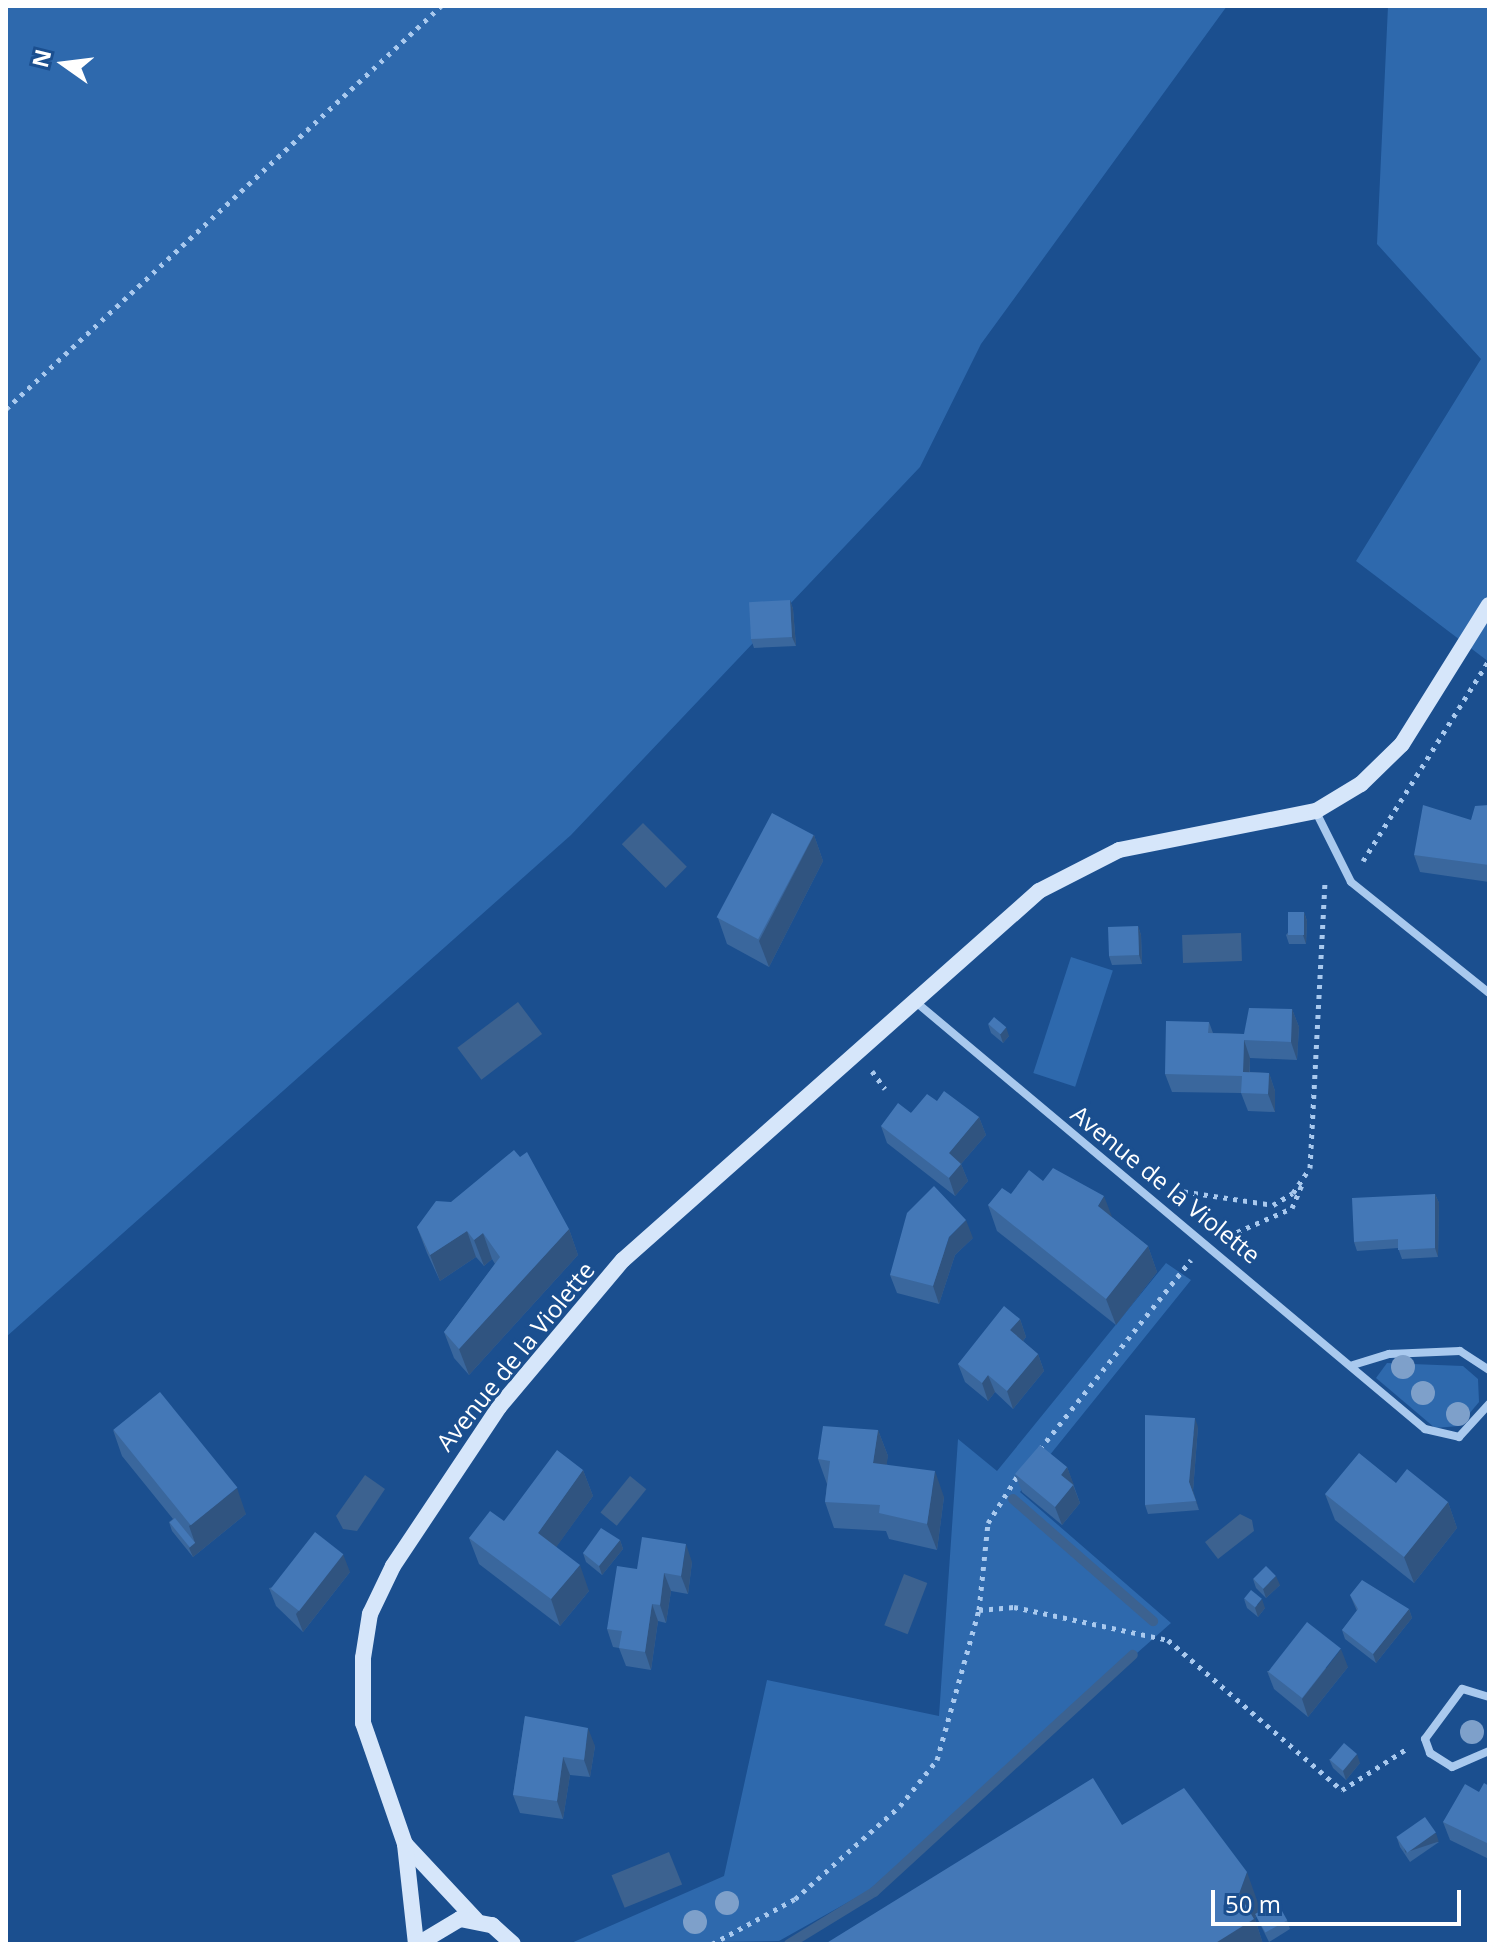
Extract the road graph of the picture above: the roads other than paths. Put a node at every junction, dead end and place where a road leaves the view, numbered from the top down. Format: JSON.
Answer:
{"nodes":[{"id":1,"x":1489,"y":605,"type":"edge"},
{"id":2,"x":1316,"y":811,"type":"junction"},
{"id":3,"x":1489,"y":993,"type":"edge"},
{"id":4,"x":917,"y":1003,"type":"junction"},
{"id":5,"x":1353,"y":1365,"type":"junction"},
{"id":6,"x":1489,"y":1370,"type":"edge"},
{"id":7,"x":1489,"y":1404,"type":"edge"},
{"id":8,"x":1489,"y":1697,"type":"edge"},
{"id":9,"x":1489,"y":1751,"type":"edge"},
{"id":10,"x":405,"y":1844,"type":"junction"},
{"id":11,"x":476,"y":1920,"type":"junction"},
{"id":12,"x":417,"y":1944,"type":"edge"},
{"id":13,"x":513,"y":1944,"type":"edge"}],
"edges":[{"from":1,"to":2,"type":"street"},
{"from":2,"to":3,"type":"street"},
{"from":2,"to":4,"type":"street","name":"Avenue de la Violette"},
{"from":4,"to":5,"type":"street","name":"Avenue de la Violette"},
{"from":4,"to":10,"type":"street","name":"Avenue de la Violette"},
{"from":5,"to":6,"type":"street"},
{"from":5,"to":7,"type":"street","name":"Avenue de la Violette"},
{"from":8,"to":9,"type":"street"},
{"from":10,"to":11,"type":"street","name":"Avenue de la Violette"},
{"from":10,"to":12,"type":"street","name":"Avenue de la Violette"},
{"from":11,"to":12,"type":"street"},
{"from":11,"to":13,"type":"street","name":"Avenue de la Violette"}]}
